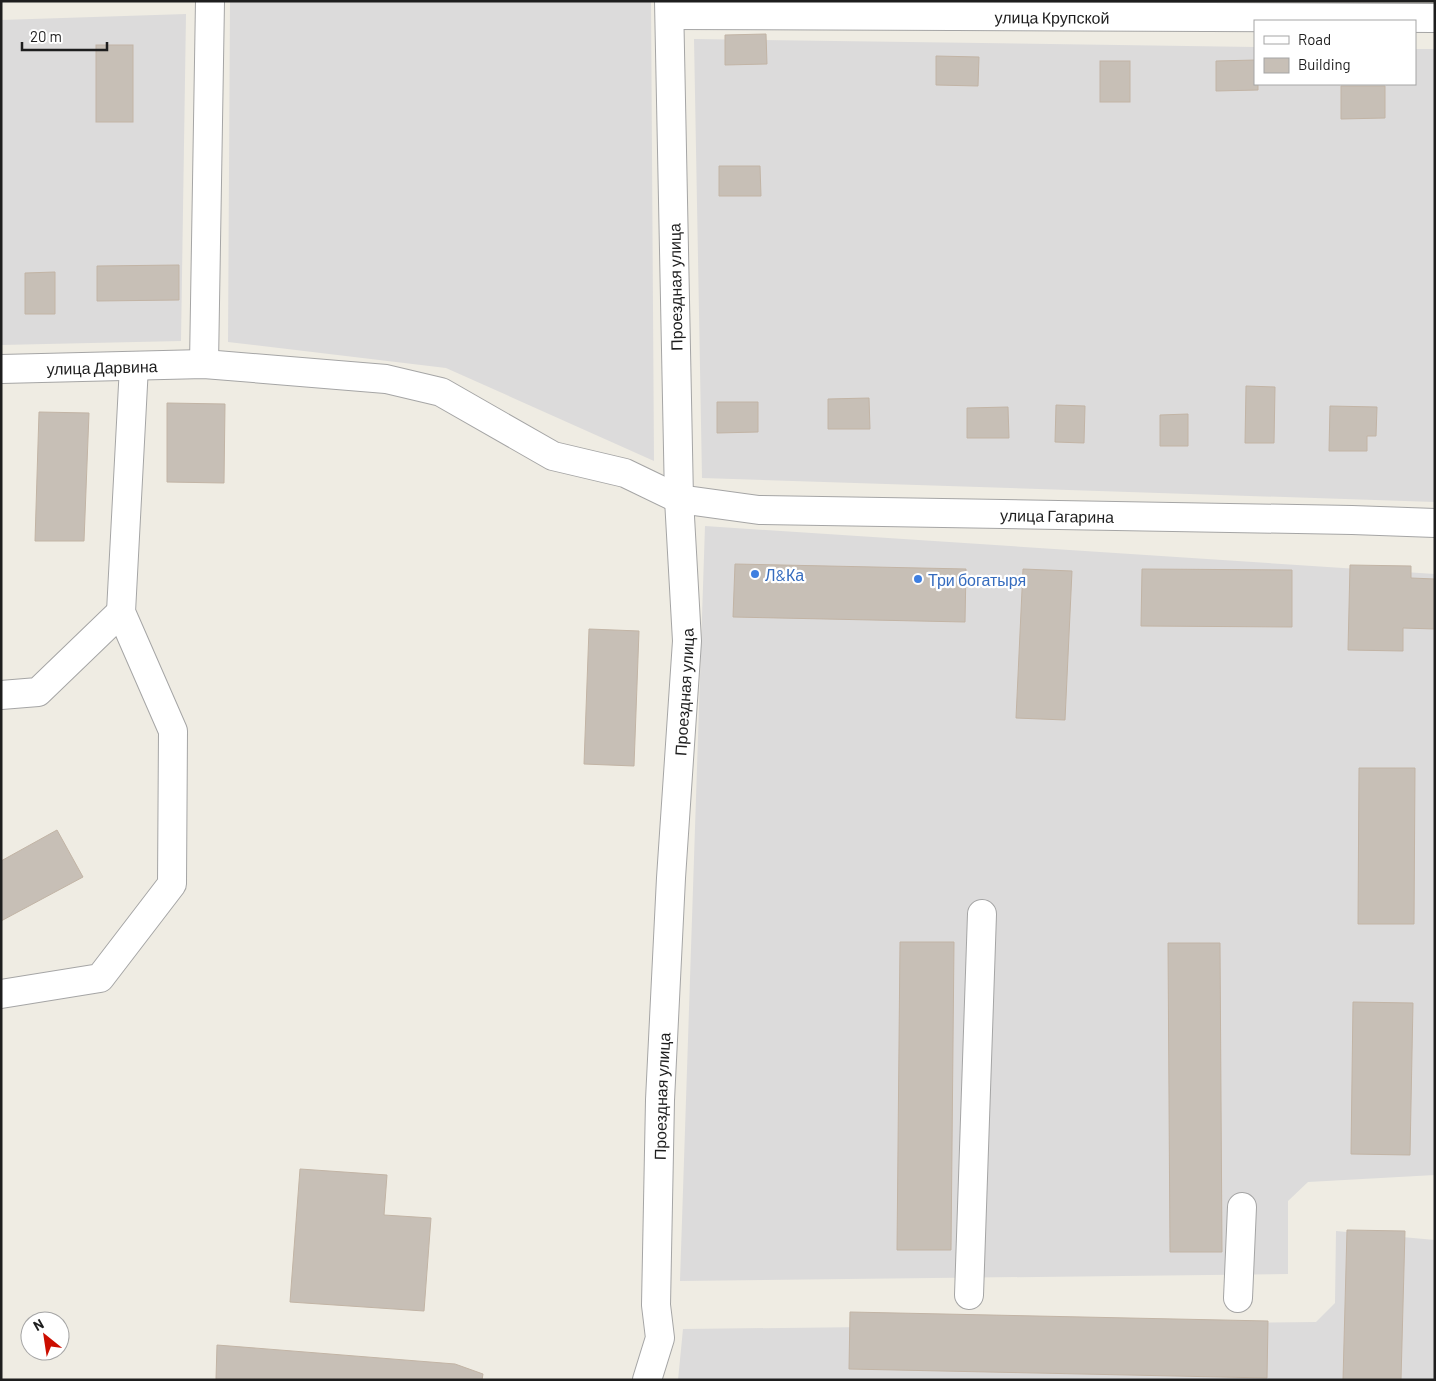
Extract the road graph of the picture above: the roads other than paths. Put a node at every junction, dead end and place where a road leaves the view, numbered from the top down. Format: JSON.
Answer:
{"nodes":[{"id":1,"x":210,"y":1,"type":"edge"},
{"id":2,"x":669,"y":8,"type":"edge"},
{"id":3,"x":1435,"y":18,"type":"edge"},
{"id":4,"x":204,"y":364,"type":"junction"},
{"id":5,"x":134,"y":366,"type":"junction"},
{"id":6,"x":1,"y":369,"type":"edge"},
{"id":7,"x":679,"y":499,"type":"junction"},
{"id":8,"x":1435,"y":524,"type":"edge"},
{"id":9,"x":121,"y":612,"type":"junction"},
{"id":10,"x":1,"y":695,"type":"edge"},
{"id":11,"x":982,"y":914,"type":"dead end"},
{"id":12,"x":1,"y":994,"type":"edge"},
{"id":13,"x":1242,"y":1206,"type":"dead end"},
{"id":14,"x":969,"y":1295,"type":"dead end"},
{"id":15,"x":1238,"y":1298,"type":"dead end"},
{"id":16,"x":647,"y":1380,"type":"edge"}],
"edges":[{"from":1,"to":4,"type":"street"},
{"from":2,"to":3,"type":"street","name":"улица Крупской"},
{"from":2,"to":7,"type":"street","name":"Проездная улица"},
{"from":4,"to":5,"type":"street","name":"улица Дарвина"},
{"from":4,"to":7,"type":"street","name":"улица Дарвина"},
{"from":5,"to":6,"type":"street","name":"улица Дарвина"},
{"from":5,"to":9,"type":"street"},
{"from":7,"to":8,"type":"street","name":"улица Гагарина"},
{"from":7,"to":16,"type":"street","name":"Проездная улица"},
{"from":9,"to":10,"type":"street"},
{"from":9,"to":12,"type":"street"},
{"from":11,"to":14,"type":"street"},
{"from":13,"to":15,"type":"street"}]}
